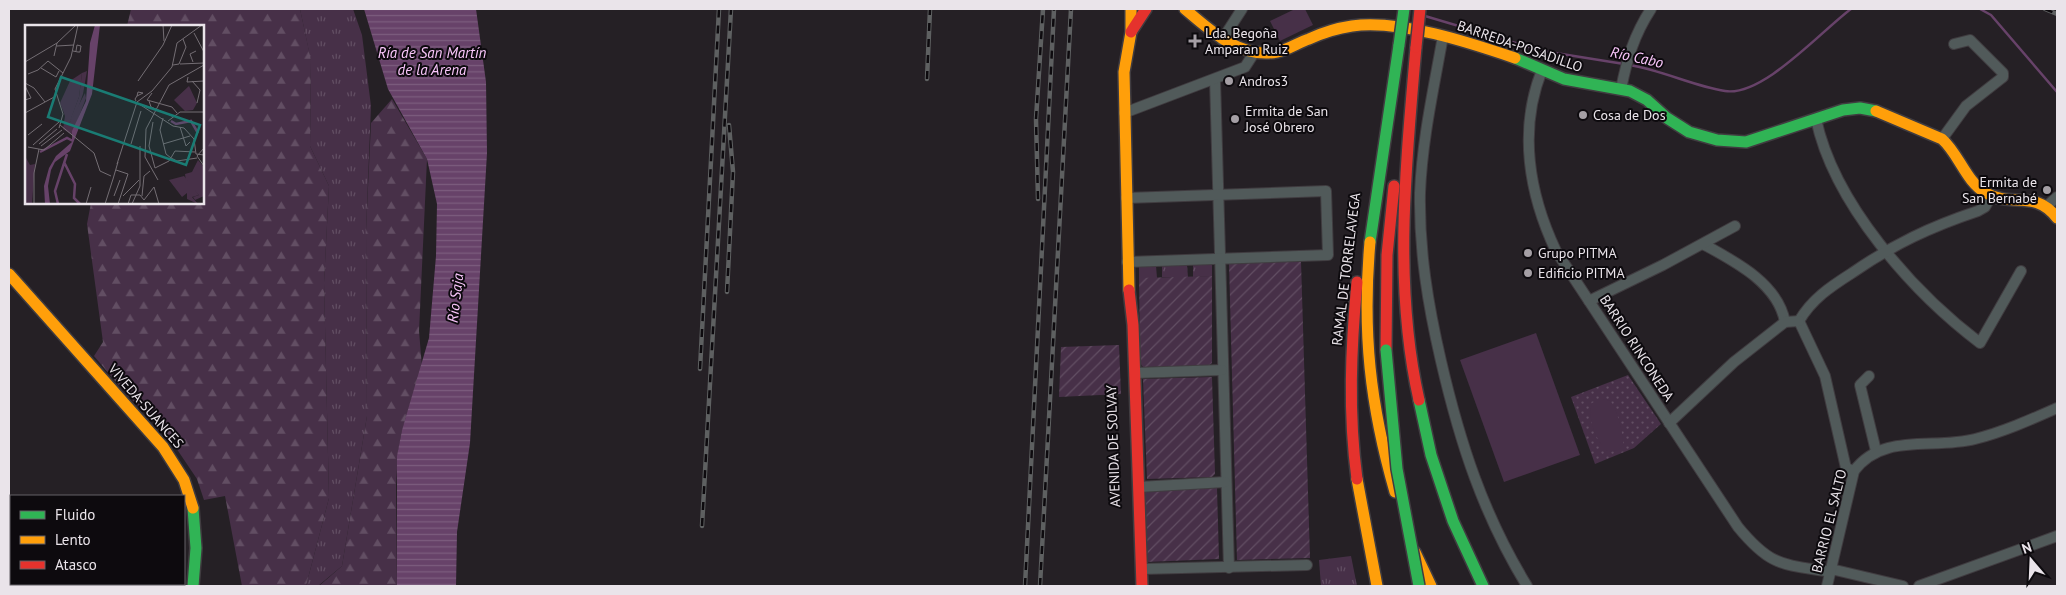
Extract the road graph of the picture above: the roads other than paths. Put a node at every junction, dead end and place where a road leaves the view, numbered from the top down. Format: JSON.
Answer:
{"nodes":[{"id":1,"x":1131,"y":9,"type":"edge"},
{"id":2,"x":1146,"y":9,"type":"edge"},
{"id":3,"x":1185,"y":9,"type":"edge"},
{"id":4,"x":1242,"y":9,"type":"edge"},
{"id":5,"x":1404,"y":9,"type":"edge"},
{"id":6,"x":1420,"y":9,"type":"edge"},
{"id":7,"x":1651,"y":9,"type":"edge"},
{"id":8,"x":1193,"y":14,"type":"edge"},
{"id":9,"x":1131,"y":32,"type":"junction"},
{"id":10,"x":1443,"y":36,"type":"junction"},
{"id":11,"x":1222,"y":40,"type":"junction"},
{"id":12,"x":1954,"y":44,"type":"dead end"},
{"id":13,"x":1399,"y":45,"type":"junction"},
{"id":14,"x":1416,"y":47,"type":"junction"},
{"id":15,"x":1254,"y":53,"type":"junction"},
{"id":16,"x":1542,"y":70,"type":"junction"},
{"id":17,"x":1215,"y":79,"type":"junction"},
{"id":18,"x":1621,"y":89,"type":"junction"},
{"id":19,"x":1124,"y":113,"type":"junction"},
{"id":20,"x":1816,"y":119,"type":"junction"},
{"id":21,"x":1942,"y":139,"type":"junction"},
{"id":22,"x":1218,"y":195,"type":"junction"},
{"id":23,"x":1991,"y":197,"type":"junction"},
{"id":24,"x":2057,"y":197,"type":"edge"},
{"id":25,"x":1126,"y":198,"type":"junction"},
{"id":26,"x":2048,"y":205,"type":"junction"},
{"id":27,"x":2057,"y":218,"type":"edge"},
{"id":28,"x":1736,"y":226,"type":"dead end"},
{"id":29,"x":1703,"y":244,"type":"junction"},
{"id":30,"x":1884,"y":251,"type":"junction"},
{"id":31,"x":1219,"y":259,"type":"junction"},
{"id":32,"x":1127,"y":262,"type":"junction"},
{"id":33,"x":2021,"y":271,"type":"dead end"},
{"id":34,"x":9,"y":274,"type":"edge"},
{"id":35,"x":1589,"y":301,"type":"junction"},
{"id":36,"x":1128,"y":304,"type":"junction"},
{"id":37,"x":1799,"y":321,"type":"junction"},
{"id":38,"x":1786,"y":322,"type":"junction"},
{"id":39,"x":1222,"y":370,"type":"junction"},
{"id":40,"x":1135,"y":374,"type":"junction"},
{"id":41,"x":1869,"y":376,"type":"dead end"},
{"id":42,"x":2057,"y":408,"type":"edge"},
{"id":43,"x":1669,"y":423,"type":"junction"},
{"id":44,"x":1876,"y":451,"type":"junction"},
{"id":45,"x":1854,"y":471,"type":"junction"},
{"id":46,"x":1226,"y":482,"type":"junction"},
{"id":47,"x":1138,"y":487,"type":"junction"},
{"id":48,"x":2057,"y":536,"type":"edge"},
{"id":49,"x":1307,"y":565,"type":"dead end"},
{"id":50,"x":1141,"y":568,"type":"junction"},
{"id":51,"x":1229,"y":568,"type":"junction"},
{"id":52,"x":1831,"y":571,"type":"junction"},
{"id":53,"x":194,"y":586,"type":"edge"},
{"id":54,"x":1133,"y":586,"type":"edge"},
{"id":55,"x":1142,"y":586,"type":"edge"},
{"id":56,"x":1377,"y":586,"type":"edge"},
{"id":57,"x":1419,"y":586,"type":"edge"},
{"id":58,"x":1431,"y":586,"type":"edge"},
{"id":59,"x":1483,"y":586,"type":"edge"},
{"id":60,"x":1527,"y":586,"type":"edge"},
{"id":61,"x":1827,"y":586,"type":"edge"},
{"id":62,"x":1903,"y":586,"type":"edge"},
{"id":63,"x":1919,"y":586,"type":"edge"}],
"edges":[{"from":1,"to":9,"type":"main road"},
{"from":2,"to":9,"type":"main road"},
{"from":3,"to":8,"type":"main road","name":"BARREDA-POSADILLO"},
{"from":4,"to":11,"type":"street"},
{"from":5,"to":13,"type":"main road","bridge":true},
{"from":6,"to":14,"type":"main road","bridge":true},
{"from":7,"to":18,"type":"street"},
{"from":8,"to":11,"type":"main road","name":"BARREDA-POSADILLO"},
{"from":9,"to":19,"type":"main road","name":"AVENIDA DE SOLVAY"},
{"from":10,"to":15,"type":"main road","name":"BARREDA-POSADILLO"},
{"from":10,"to":16,"type":"main road","name":"BARREDA-POSADILLO"},
{"from":10,"to":60,"type":"street"},
{"from":11,"to":15,"type":"main road","name":"BARREDA-POSADILLO"},
{"from":12,"to":21,"type":"street"},
{"from":13,"to":56,"type":"main road","name":"RAMAL DE TORRELAVEGA"},
{"from":13,"to":58,"type":"main road"},
{"from":14,"to":57,"type":"main road","bridge":true},
{"from":14,"to":59,"type":"main road"},
{"from":15,"to":17,"type":"street"},
{"from":16,"to":18,"type":"main road","name":"BARREDA-POSADILLO"},
{"from":16,"to":35,"type":"street","name":"BARRIO RINCONEDA"},
{"from":17,"to":19,"type":"street"},
{"from":17,"to":22,"type":"street"},
{"from":18,"to":20,"type":"main road","name":"BARREDA-POSADILLO"},
{"from":19,"to":25,"type":"main road","name":"AVENIDA DE SOLVAY"},
{"from":20,"to":21,"type":"main road","name":"BARREDA-POSADILLO"},
{"from":20,"to":30,"type":"street"},
{"from":21,"to":23,"type":"main road","name":"BARREDA-POSADILLO"},
{"from":22,"to":25,"type":"street"},
{"from":22,"to":31,"type":"street"},
{"from":22,"to":31,"type":"street"},
{"from":23,"to":26,"type":"main road"},
{"from":23,"to":30,"type":"street"},
{"from":24,"to":26,"type":"street"},
{"from":25,"to":32,"type":"main road","name":"AVENIDA DE SOLVAY"},
{"from":26,"to":27,"type":"main road"},
{"from":28,"to":29,"type":"street"},
{"from":29,"to":35,"type":"street"},
{"from":29,"to":38,"type":"street"},
{"from":30,"to":33,"type":"street"},
{"from":30,"to":37,"type":"street"},
{"from":31,"to":32,"type":"street"},
{"from":31,"to":39,"type":"street"},
{"from":32,"to":36,"type":"main road","name":"AVENIDA DE SOLVAY"},
{"from":34,"to":53,"type":"main road","name":"VIVEDA-SUANCES"},
{"from":35,"to":43,"type":"street","name":"BARRIO RINCONEDA"},
{"from":36,"to":40,"type":"main road","name":"AVENIDA DE SOLVAY"},
{"from":36,"to":54,"type":"main road","name":"AVENIDA DE SOLVAY"},
{"from":37,"to":38,"type":"street"},
{"from":37,"to":45,"type":"street"},
{"from":38,"to":43,"type":"street"},
{"from":39,"to":40,"type":"street","name":"AVENIDA DE SOLVAY"},
{"from":39,"to":46,"type":"street"},
{"from":40,"to":47,"type":"main road","name":"AVENIDA DE SOLVAY"},
{"from":41,"to":44,"type":"street"},
{"from":42,"to":44,"type":"street","name":"BARRIO EL SALTO"},
{"from":43,"to":52,"type":"street","name":"BARRIO RINCONEDA"},
{"from":44,"to":45,"type":"street","name":"BARRIO EL SALTO"},
{"from":45,"to":52,"type":"street","name":"BARRIO EL SALTO"},
{"from":46,"to":47,"type":"street","name":"AVENIDA DE SOLVAY"},
{"from":46,"to":51,"type":"street"},
{"from":47,"to":50,"type":"main road","name":"AVENIDA DE SOLVAY"},
{"from":48,"to":63,"type":"street"},
{"from":49,"to":51,"type":"street"},
{"from":50,"to":51,"type":"street"},
{"from":50,"to":55,"type":"main road","name":"AVENIDA DE SOLVAY"},
{"from":52,"to":61,"type":"street","name":"BARRIO EL SALTO"},
{"from":52,"to":62,"type":"street","name":"BARRIO RINCONEDA"}]}
